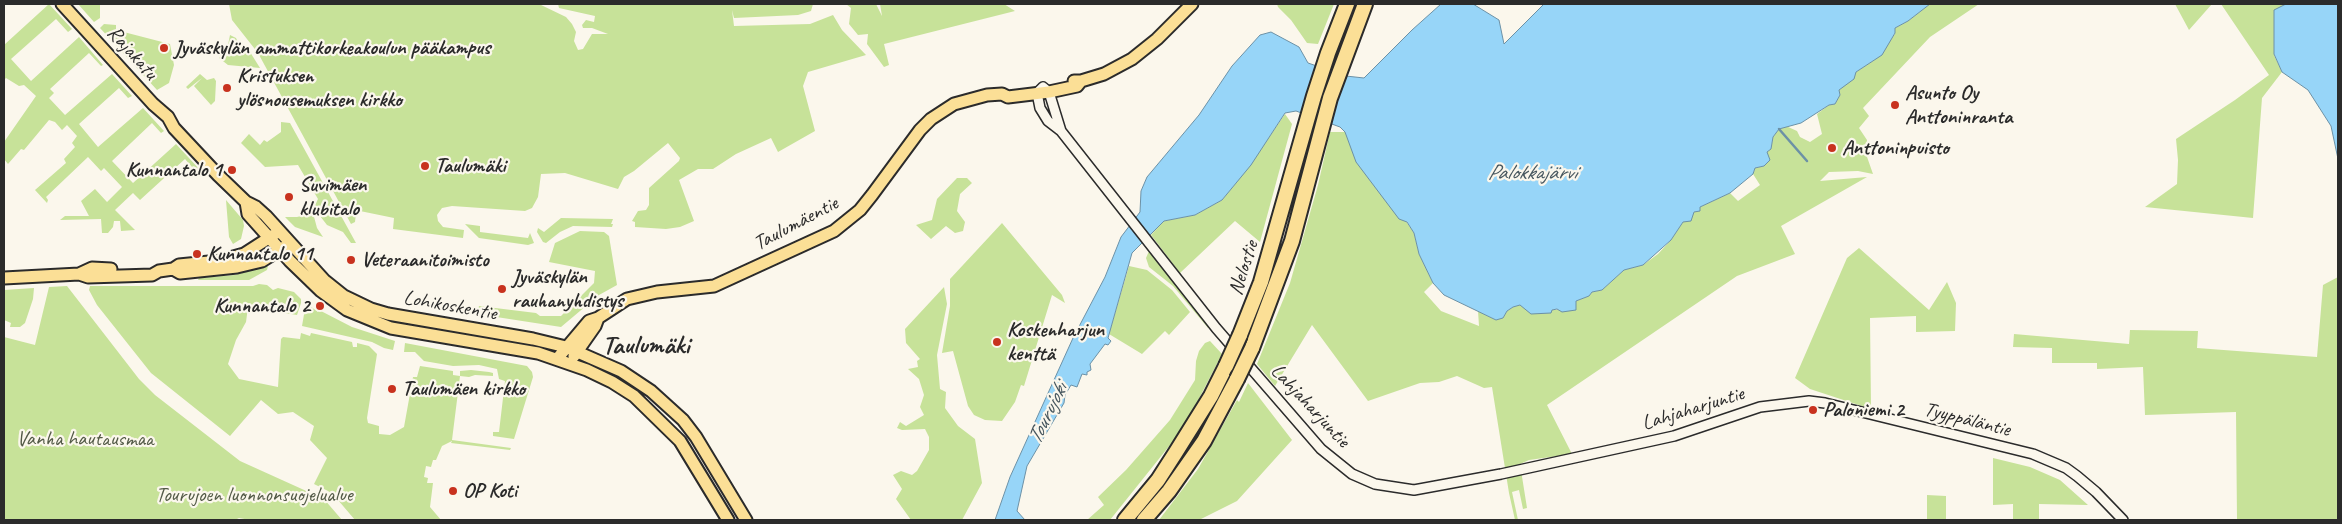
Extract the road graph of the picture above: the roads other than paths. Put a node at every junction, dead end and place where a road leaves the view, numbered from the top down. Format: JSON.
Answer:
{"nodes":[{"id":1,"x":62,"y":4,"type":"edge"},
{"id":2,"x":1192,"y":4,"type":"edge"},
{"id":3,"x":1347,"y":4,"type":"edge"},
{"id":4,"x":1365,"y":4,"type":"edge"},
{"id":5,"x":1043,"y":91,"type":"junction"},
{"id":6,"x":274,"y":234,"type":"junction"},
{"id":7,"x":285,"y":247,"type":"junction"},
{"id":8,"x":174,"y":269,"type":"junction"},
{"id":9,"x":4,"y":278,"type":"edge"},
{"id":10,"x":598,"y":318,"type":"junction"},
{"id":11,"x":566,"y":347,"type":"junction"},
{"id":12,"x":578,"y":351,"type":"junction"},
{"id":13,"x":557,"y":359,"type":"junction"},
{"id":14,"x":569,"y":363,"type":"junction"},
{"id":15,"x":1782,"y":403,"type":"joint"},
{"id":16,"x":728,"y":520,"type":"edge"},
{"id":17,"x":746,"y":520,"type":"edge"},
{"id":18,"x":1125,"y":520,"type":"edge"},
{"id":19,"x":1144,"y":520,"type":"edge"},
{"id":20,"x":2123,"y":520,"type":"edge"}],
"edges":[{"from":1,"to":6,"type":"main road","name":"Rajakatu"},
{"from":2,"to":5,"type":"main road","name":"Taulumäentie"},
{"from":3,"to":18,"type":"highway","name":"Nelostie","bridge":true},
{"from":4,"to":19,"type":"highway","name":"Nelostie","bridge":true},
{"from":5,"to":10,"type":"main road","name":"Taulumäentie"},
{"from":5,"to":15,"type":"street","name":"Lahjaharjuntie"},
{"from":6,"to":7,"type":"main road","name":"Lohikoskentie"},
{"from":6,"to":8,"type":"main road"},
{"from":7,"to":8,"type":"main road"},
{"from":7,"to":11,"type":"main road","name":"Lohikoskentie"},
{"from":7,"to":13,"type":"main road","name":"Lohikoskentie"},
{"from":8,"to":9,"type":"main road"},
{"from":10,"to":11,"type":"main road","name":"Taulumäentie"},
{"from":10,"to":12,"type":"main road","name":"Taulumäentie"},
{"from":11,"to":12,"type":"main road","name":"Lohikoskentie"},
{"from":11,"to":13,"type":"main road","name":"Taulumäentie"},
{"from":12,"to":14,"type":"main road","name":"Taulumäentie"},
{"from":12,"to":17,"type":"main road","name":"Lohikoskentie"},
{"from":13,"to":14,"type":"main road","name":"Lohikoskentie"},
{"from":14,"to":16,"type":"main road","name":"Lohikoskentie"},
{"from":15,"to":20,"type":"street","name":"Tyyppäläntie"}]}
